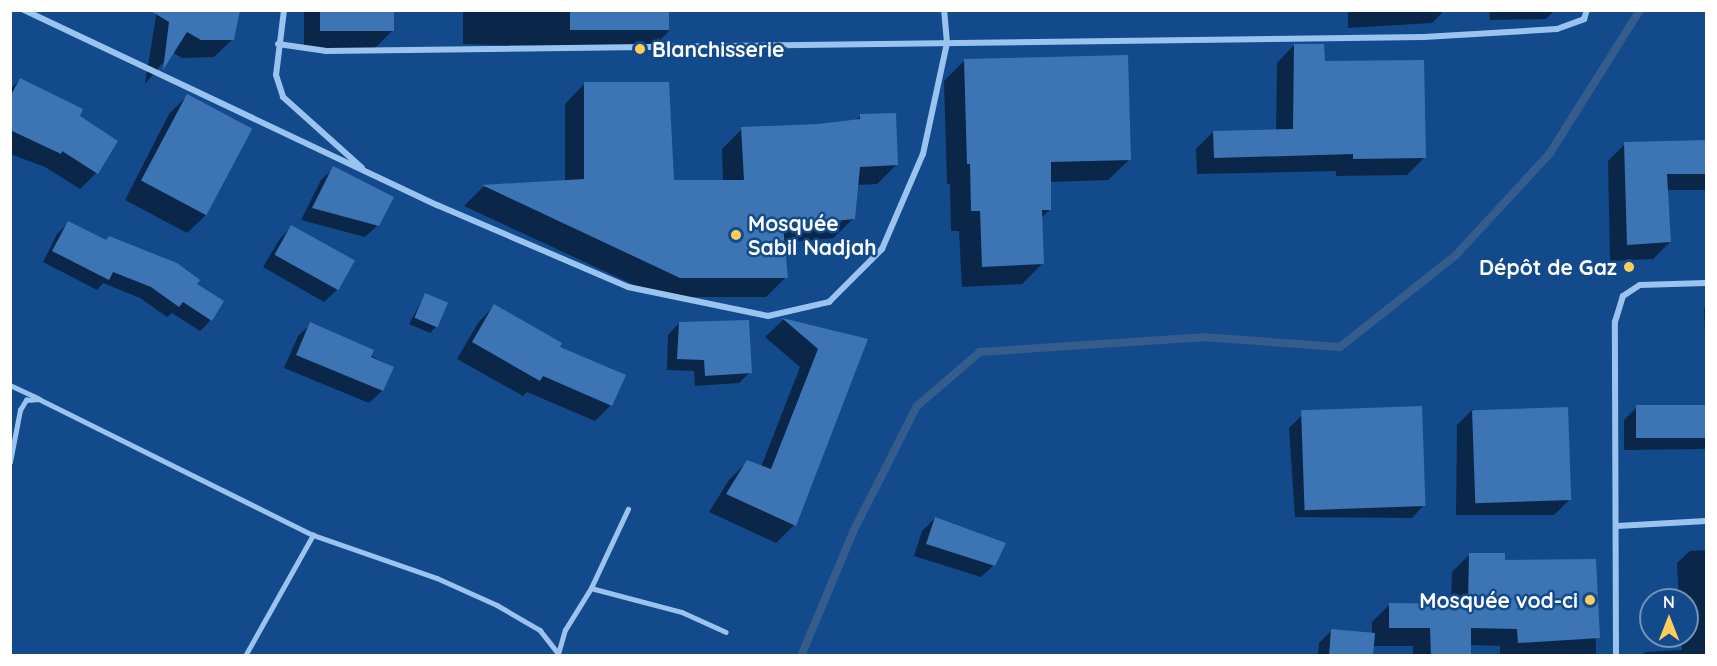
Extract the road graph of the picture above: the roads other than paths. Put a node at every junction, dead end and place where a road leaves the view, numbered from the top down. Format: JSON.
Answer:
{"nodes":[{"id":1,"x":24,"y":10,"type":"edge"},
{"id":2,"x":284,"y":10,"type":"edge"},
{"id":3,"x":944,"y":10,"type":"edge"},
{"id":4,"x":1587,"y":10,"type":"edge"},
{"id":5,"x":947,"y":43,"type":"junction"},
{"id":6,"x":278,"y":45,"type":"junction"},
{"id":7,"x":368,"y":173,"type":"junction"},
{"id":8,"x":1707,"y":283,"type":"edge"},
{"id":9,"x":10,"y":385,"type":"edge"},
{"id":10,"x":39,"y":399,"type":"junction"},
{"id":11,"x":10,"y":462,"type":"edge"},
{"id":12,"x":628,"y":509,"type":"dead end"},
{"id":13,"x":1707,"y":521,"type":"edge"},
{"id":14,"x":1617,"y":526,"type":"junction"},
{"id":15,"x":313,"y":535,"type":"junction"},
{"id":16,"x":591,"y":588,"type":"junction"},
{"id":17,"x":726,"y":632,"type":"dead end"},
{"id":18,"x":558,"y":654,"type":"edge"},
{"id":19,"x":245,"y":656,"type":"edge"},
{"id":20,"x":1616,"y":656,"type":"edge"}],
"edges":[{"from":1,"to":7,"type":"street"},
{"from":2,"to":6,"type":"street"},
{"from":3,"to":5,"type":"street"},
{"from":4,"to":5,"type":"street"},
{"from":5,"to":6,"type":"street"},
{"from":5,"to":7,"type":"street"},
{"from":6,"to":7,"type":"street"},
{"from":8,"to":14,"type":"street"},
{"from":9,"to":10,"type":"lane"},
{"from":10,"to":11,"type":"lane"},
{"from":10,"to":15,"type":"lane"},
{"from":12,"to":16,"type":"lane"},
{"from":13,"to":14,"type":"street"},
{"from":14,"to":20,"type":"street"},
{"from":15,"to":18,"type":"lane"},
{"from":15,"to":19,"type":"lane"},
{"from":16,"to":17,"type":"lane"},
{"from":16,"to":18,"type":"lane"}]}
